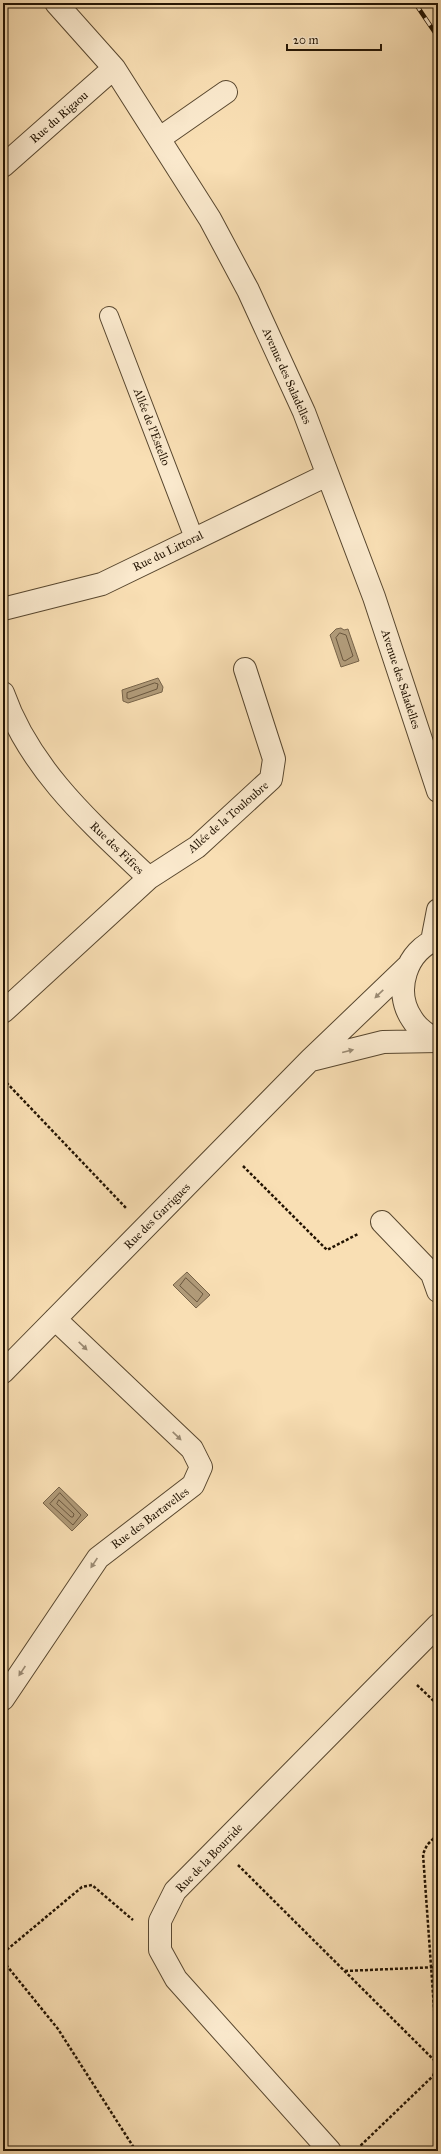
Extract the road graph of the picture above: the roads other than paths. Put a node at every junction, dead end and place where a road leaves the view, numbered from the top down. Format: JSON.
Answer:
{"nodes":[{"id":1,"x":56,"y":3,"type":"edge"},
{"id":2,"x":114,"y":68,"type":"junction"},
{"id":3,"x":226,"y":92,"type":"dead end"},
{"id":4,"x":160,"y":138,"type":"junction"},
{"id":5,"x":3,"y":166,"type":"edge"},
{"id":6,"x":109,"y":316,"type":"dead end"},
{"id":7,"x":327,"y":475,"type":"junction"},
{"id":8,"x":194,"y":538,"type":"junction"},
{"id":9,"x":3,"y":609,"type":"edge"},
{"id":10,"x":245,"y":669,"type":"dead end"},
{"id":11,"x":3,"y":693,"type":"edge"},
{"id":12,"x":438,"y":791,"type":"edge"},
{"id":13,"x":149,"y":878,"type":"junction"},
{"id":14,"x":438,"y":910,"type":"edge"},
{"id":15,"x":435,"y":940,"type":"edge"},
{"id":16,"x":408,"y":967,"type":"junction"},
{"id":17,"x":3,"y":1012,"type":"edge"},
{"id":18,"x":438,"y":1041,"type":"edge"},
{"id":19,"x":310,"y":1060,"type":"junction"},
{"id":20,"x":382,"y":1222,"type":"road end"},
{"id":21,"x":438,"y":1291,"type":"edge"},
{"id":22,"x":55,"y":1319,"type":"junction"},
{"id":23,"x":3,"y":1372,"type":"edge"},
{"id":24,"x":438,"y":1625,"type":"edge"},
{"id":25,"x":3,"y":1699,"type":"edge"},
{"id":26,"x":330,"y":2151,"type":"edge"}],
"edges":[{"from":1,"to":2,"type":"street","name":"Avenue des Saladelles"},
{"from":2,"to":4,"type":"street","name":"Avenue des Saladelles"},
{"from":2,"to":5,"type":"street","name":"Rue du Rigaou"},
{"from":3,"to":4,"type":"street"},
{"from":4,"to":7,"type":"street","name":"Avenue des Saladelles"},
{"from":6,"to":8,"type":"lane","name":"Allée de l'Estello"},
{"from":7,"to":8,"type":"street","name":"Rue du Littoral"},
{"from":7,"to":12,"type":"street","name":"Avenue des Saladelles"},
{"from":8,"to":9,"type":"street","name":"Rue du Littoral"},
{"from":10,"to":13,"type":"street","name":"Allée de la Touloubre"},
{"from":11,"to":13,"type":"street","name":"Rue des Fifres"},
{"from":13,"to":17,"type":"street","name":"Rue des Fifres"},
{"from":14,"to":15,"type":"street"},
{"from":15,"to":16,"type":"street"},
{"from":16,"to":18,"type":"street"},
{"from":16,"to":19,"type":"street","name":"Rue des Garrigues","one_way":true},
{"from":19,"to":18,"type":"street","one_way":true},
{"from":19,"to":22,"type":"street","name":"Rue des Garrigues"},
{"from":20,"to":21,"type":"street"},
{"from":22,"to":23,"type":"street","name":"Rue des Garrigues"},
{"from":22,"to":25,"type":"street","name":"Rue des Bartavelles","one_way":true},
{"from":24,"to":26,"type":"street","name":"Rue de la Bourride"}]}
